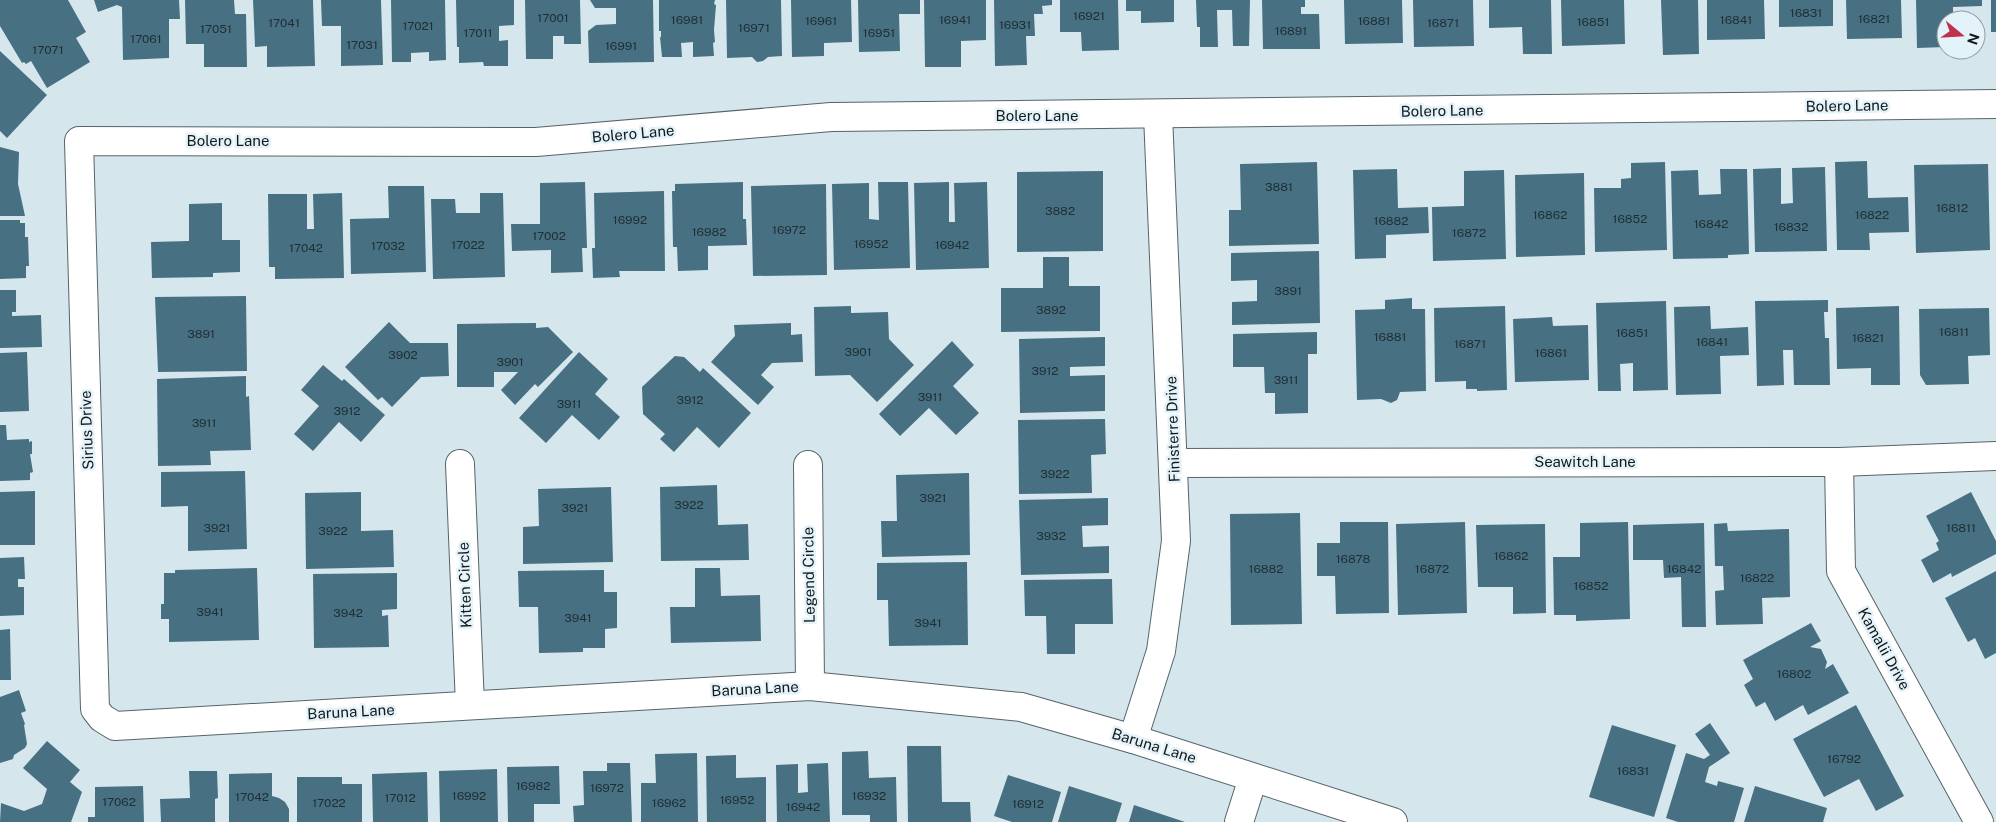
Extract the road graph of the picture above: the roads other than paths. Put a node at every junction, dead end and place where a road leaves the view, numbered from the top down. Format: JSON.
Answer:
{"nodes":[{"id":1,"x":1996,"y":104,"type":"edge"},
{"id":2,"x":1158,"y":115,"type":"junction"},
{"id":3,"x":79,"y":141,"type":"joint"},
{"id":4,"x":1996,"y":456,"type":"edge"},
{"id":5,"x":1839,"y":462,"type":"junction"},
{"id":6,"x":460,"y":464,"type":"dead end"},
{"id":7,"x":1174,"y":464,"type":"junction"},
{"id":8,"x":808,"y":465,"type":"dead end"},
{"id":9,"x":810,"y":686,"type":"junction"},
{"id":10,"x":470,"y":705,"type":"junction"},
{"id":11,"x":102,"y":718,"type":"joint"},
{"id":12,"x":1134,"y":739,"type":"junction"},
{"id":13,"x":1253,"y":778,"type":"junction"},
{"id":14,"x":1239,"y":822,"type":"edge"},
{"id":15,"x":1394,"y":822,"type":"edge"},
{"id":16,"x":1978,"y":822,"type":"edge"}],
"edges":[{"from":1,"to":2,"type":"street","name":"Bolero Lane"},
{"from":2,"to":3,"type":"street","name":"Bolero Lane"},
{"from":2,"to":7,"type":"street","name":"Finisterre Drive"},
{"from":3,"to":11,"type":"street","name":"Sirius Drive"},
{"from":4,"to":5,"type":"street","name":"Seawitch Lane"},
{"from":5,"to":7,"type":"street","name":"Seawitch Lane"},
{"from":5,"to":16,"type":"street","name":"Kamalii Drive"},
{"from":6,"to":10,"type":"street","name":"Kitten Circle"},
{"from":7,"to":12,"type":"street","name":"Finisterre Drive"},
{"from":8,"to":9,"type":"street","name":"Legend Circle"},
{"from":9,"to":10,"type":"street","name":"Baruna Lane"},
{"from":9,"to":12,"type":"street","name":"Baruna Lane"},
{"from":10,"to":11,"type":"street","name":"Baruna Lane"},
{"from":12,"to":13,"type":"street","name":"Baruna Lane"},
{"from":13,"to":14,"type":"street"},
{"from":13,"to":15,"type":"street","name":"Baruna Lane"}]}
